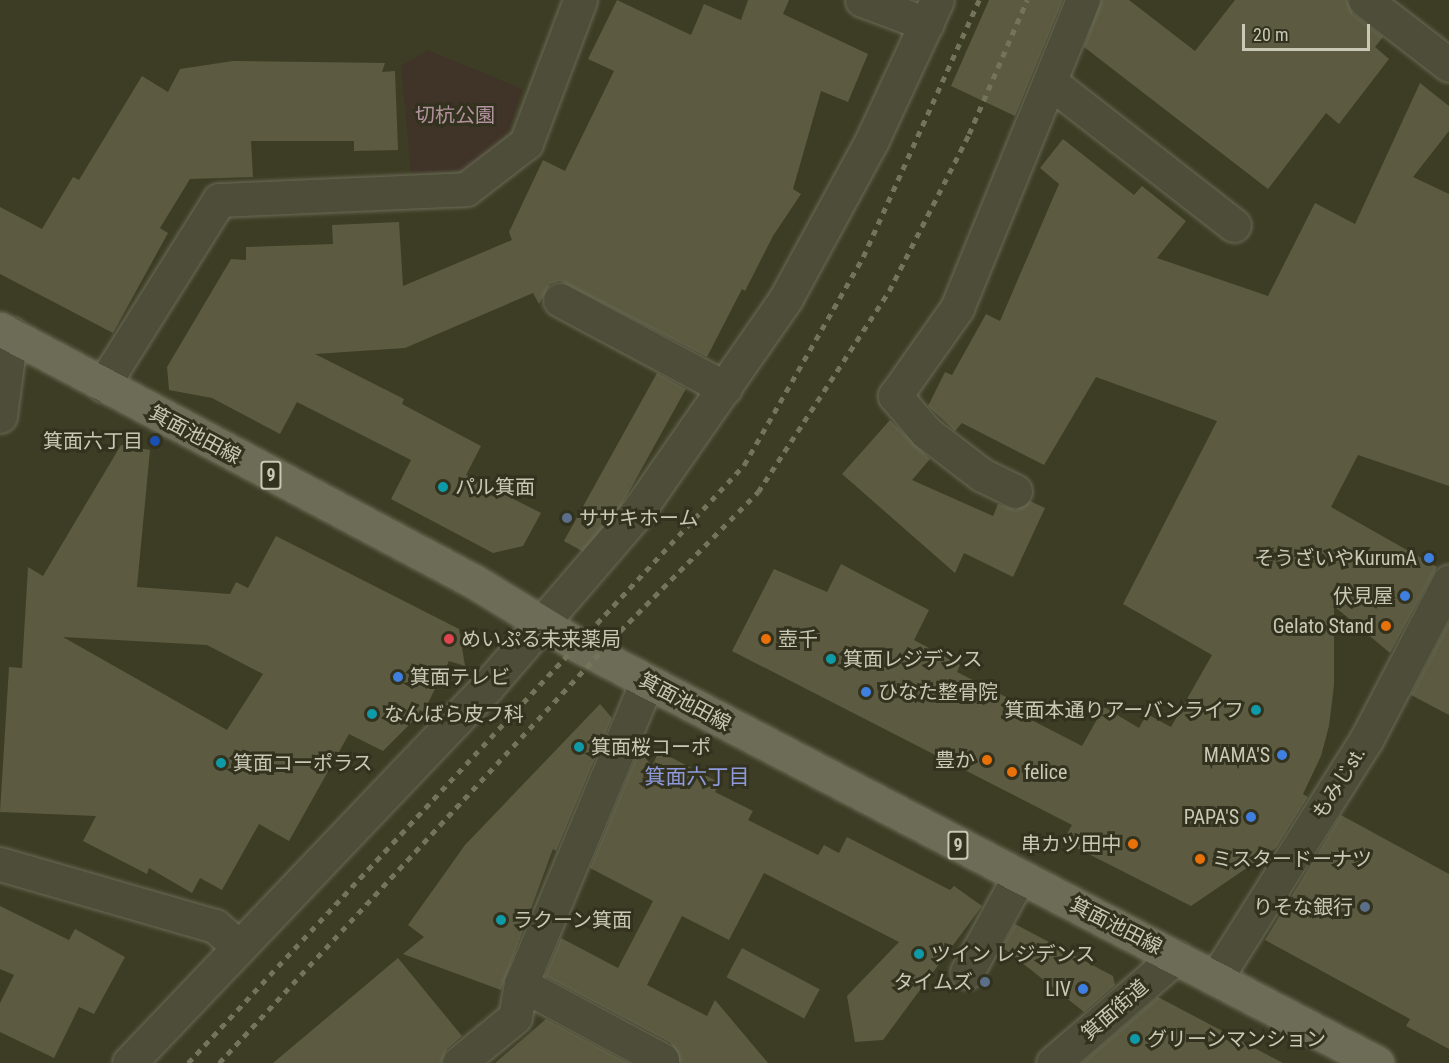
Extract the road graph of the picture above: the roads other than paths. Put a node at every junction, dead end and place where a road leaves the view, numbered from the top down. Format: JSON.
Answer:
{"nodes":[{"id":1,"x":580,"y":0,"type":"edge"},
{"id":2,"x":862,"y":0,"type":"edge"},
{"id":3,"x":1083,"y":0,"type":"edge"},
{"id":4,"x":1365,"y":0,"type":"edge"},
{"id":5,"x":932,"y":12,"type":"edge"},
{"id":6,"x":1449,"y":65,"type":"edge"},
{"id":7,"x":1050,"y":82,"type":"junction"},
{"id":8,"x":1234,"y":225,"type":"dead end"},
{"id":9,"x":560,"y":300,"type":"dead end"},
{"id":10,"x":5,"y":332,"type":"edge"},
{"id":11,"x":104,"y":385,"type":"junction"},
{"id":12,"x":725,"y":388,"type":"junction"},
{"id":13,"x":0,"y":416,"type":"edge"},
{"id":14,"x":1015,"y":491,"type":"dead end"},
{"id":15,"x":1444,"y":599,"type":"edge"},
{"id":16,"x":541,"y":624,"type":"junction"},
{"id":17,"x":647,"y":682,"type":"junction"},
{"id":18,"x":0,"y":864,"type":"edge"},
{"id":19,"x":1019,"y":877,"type":"junction"},
{"id":20,"x":238,"y":946,"type":"junction"},
{"id":21,"x":1176,"y":957,"type":"junction"},
{"id":22,"x":967,"y":972,"type":"dead end"},
{"id":23,"x":1216,"y":978,"type":"junction"},
{"id":24,"x":521,"y":984,"type":"junction"},
{"id":25,"x":129,"y":1063,"type":"edge"},
{"id":26,"x":459,"y":1063,"type":"edge"},
{"id":27,"x":659,"y":1063,"type":"edge"},
{"id":28,"x":1053,"y":1063,"type":"edge"},
{"id":29,"x":1377,"y":1063,"type":"edge"}],
"edges":[{"from":1,"to":11,"type":"street"},
{"from":2,"to":5,"type":"street"},
{"from":3,"to":7,"type":"street"},
{"from":4,"to":6,"type":"street"},
{"from":5,"to":12,"type":"street"},
{"from":7,"to":8,"type":"street"},
{"from":7,"to":14,"type":"street"},
{"from":9,"to":12,"type":"street"},
{"from":10,"to":11,"type":"main road","name":"箕面池田線","number":"9"},
{"from":10,"to":13,"type":"street"},
{"from":11,"to":16,"type":"main road","name":"箕面池田線","number":"9"},
{"from":12,"to":16,"type":"street"},
{"from":15,"to":23,"type":"street","name":"もみじst."},
{"from":16,"to":17,"type":"main road","name":"箕面池田線","number":"9"},
{"from":16,"to":20,"type":"street"},
{"from":17,"to":19,"type":"main road","name":"箕面池田線","number":"9"},
{"from":17,"to":24,"type":"street"},
{"from":18,"to":20,"type":"street"},
{"from":19,"to":21,"type":"main road","name":"箕面池田線","number":"9"},
{"from":19,"to":22,"type":"street"},
{"from":20,"to":25,"type":"street"},
{"from":21,"to":23,"type":"main road","name":"箕面池田線","number":"9"},
{"from":21,"to":28,"type":"street","name":"箕面街道"},
{"from":23,"to":29,"type":"main road","name":"箕面池田線","number":"9"},
{"from":24,"to":26,"type":"street"},
{"from":24,"to":27,"type":"street"}]}
